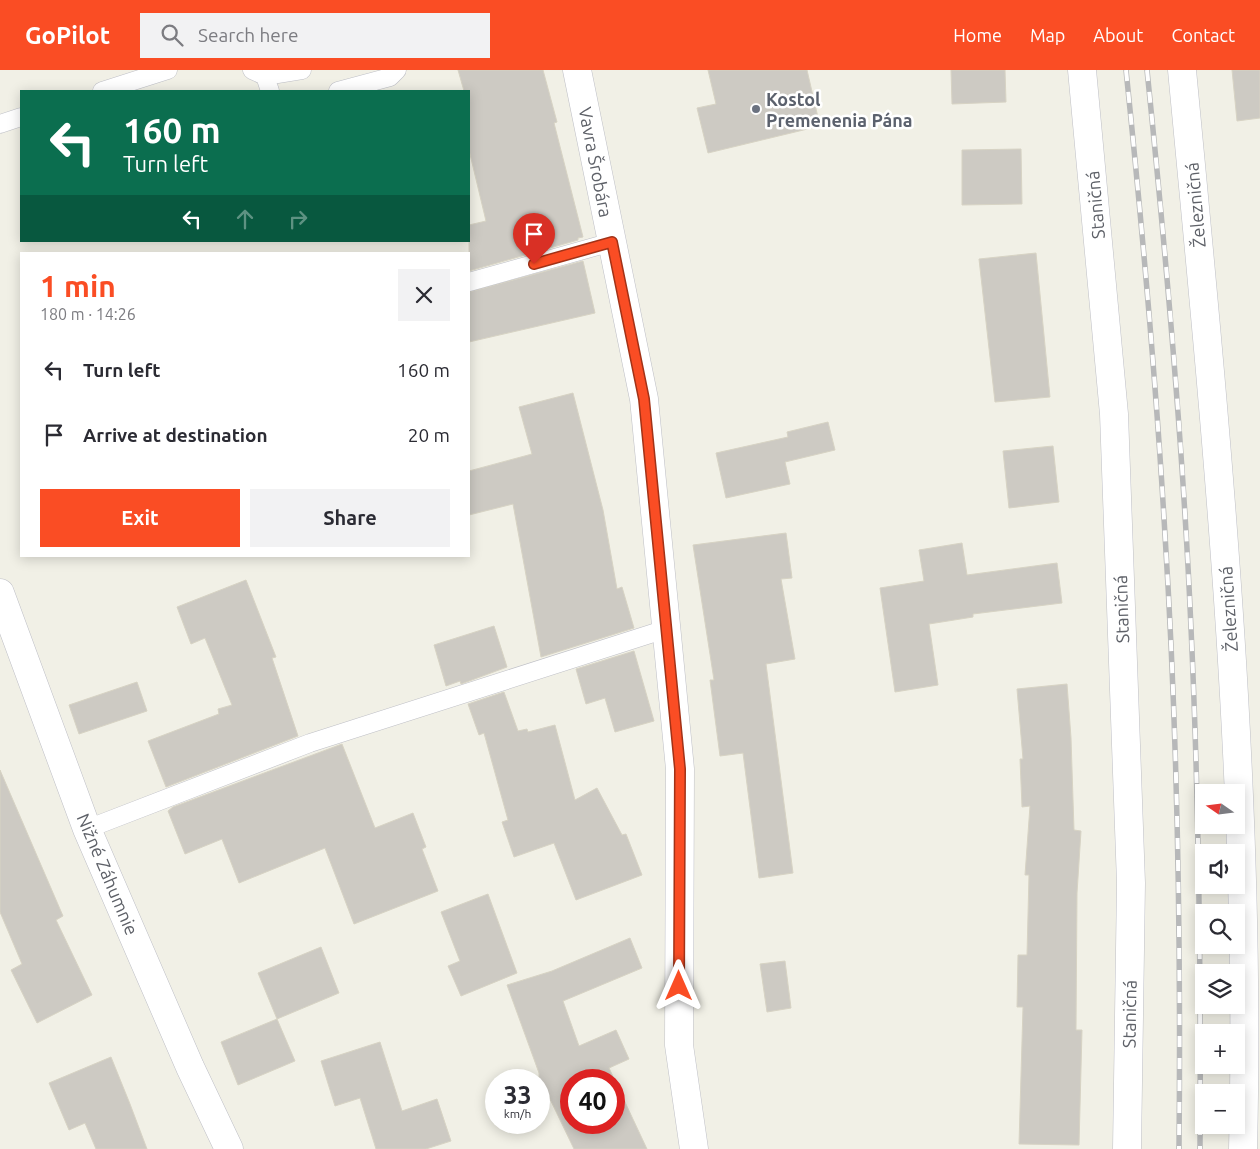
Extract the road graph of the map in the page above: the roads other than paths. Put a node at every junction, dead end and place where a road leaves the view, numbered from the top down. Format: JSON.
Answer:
{"nodes":[{"id":1,"x":168,"y":70,"type":"edge"},
{"id":2,"x":302,"y":70,"type":"edge"},
{"id":3,"x":397,"y":70,"type":"edge"},
{"id":4,"x":577,"y":70,"type":"edge"},
{"id":5,"x":1082,"y":70,"type":"edge"},
{"id":6,"x":1182,"y":70,"type":"edge"},
{"id":7,"x":262,"y":79,"type":"edge"},
{"id":8,"x":105,"y":90,"type":"edge"},
{"id":9,"x":342,"y":90,"type":"edge"},
{"id":10,"x":20,"y":117,"type":"edge"},
{"id":11,"x":0,"y":124,"type":"edge"},
{"id":12,"x":612,"y":242,"type":"junction"},
{"id":13,"x":470,"y":282,"type":"edge"},
{"id":14,"x":0,"y":593,"type":"edge"},
{"id":15,"x":666,"y":629,"type":"junction"},
{"id":16,"x":87,"y":829,"type":"junction"},
{"id":17,"x":229,"y":1149,"type":"edge"},
{"id":18,"x":694,"y":1149,"type":"edge"},
{"id":19,"x":1127,"y":1149,"type":"edge"},
{"id":20,"x":1243,"y":1149,"type":"edge"}],
"edges":[{"from":1,"to":8,"type":"lane"},
{"from":2,"to":7,"type":"lane"},
{"from":3,"to":9,"type":"lane"},
{"from":4,"to":12,"type":"street","name":"Vavra Šrobára"},
{"from":5,"to":19,"type":"street","name":"Staničná"},
{"from":6,"to":20,"type":"street","name":"Železničná"},
{"from":10,"to":11,"type":"lane"},
{"from":12,"to":13,"type":"lane"},
{"from":12,"to":15,"type":"street","name":"Vavra Šrobára"},
{"from":14,"to":16,"type":"street","name":"Nižné Záhumnie"},
{"from":15,"to":16,"type":"lane"},
{"from":15,"to":18,"type":"street","name":"Vavra Šrobára"},
{"from":16,"to":17,"type":"street","name":"Nižné Záhumnie"}]}
